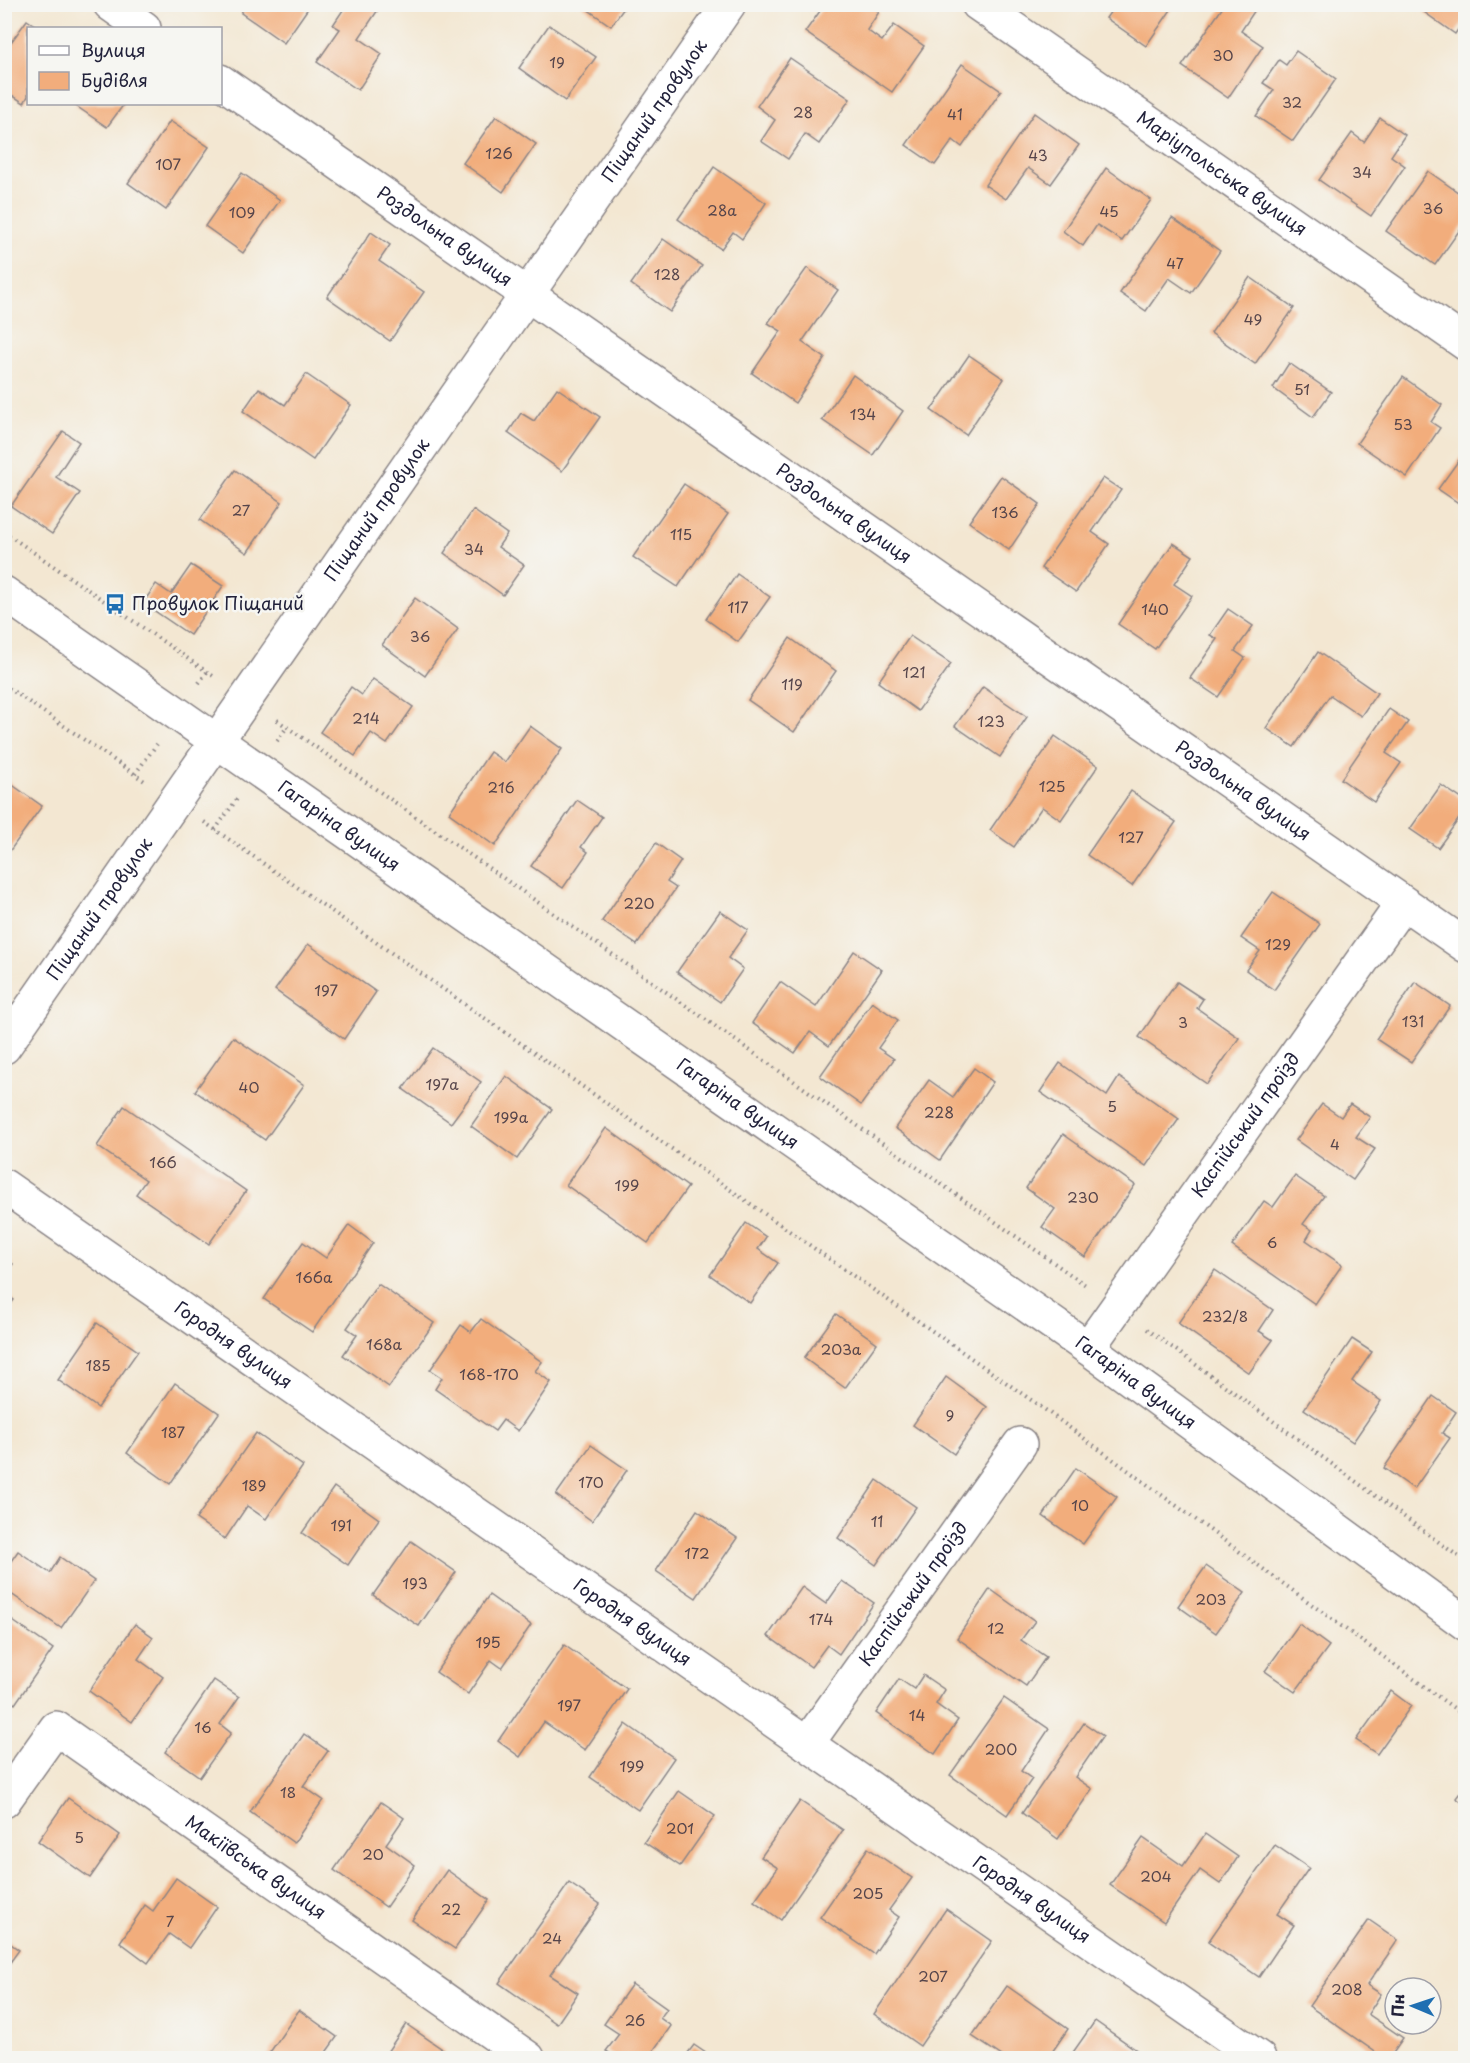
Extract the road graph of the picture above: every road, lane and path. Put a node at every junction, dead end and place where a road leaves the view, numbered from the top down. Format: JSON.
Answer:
{"nodes":[{"id":1,"x":110,"y":4,"type":"edge"},
{"id":2,"x":729,"y":4,"type":"edge"},
{"id":3,"x":978,"y":4,"type":"edge"},
{"id":4,"x":143,"y":27,"type":"edge"},
{"id":5,"x":222,"y":82,"type":"edge"},
{"id":6,"x":528,"y":295,"type":"junction"},
{"id":7,"x":1466,"y":344,"type":"edge"},
{"id":8,"x":4,"y":532,"type":"edge"},
{"id":9,"x":4,"y":592,"type":"edge"},
{"id":10,"x":4,"y":685,"type":"edge"},
{"id":11,"x":247,"y":699,"type":"junction"},
{"id":12,"x":219,"y":740,"type":"junction"},
{"id":13,"x":176,"y":802,"type":"junction"},
{"id":14,"x":1403,"y":903,"type":"junction"},
{"id":15,"x":1466,"y":946,"type":"edge"},
{"id":16,"x":4,"y":1047,"type":"edge"},
{"id":17,"x":4,"y":1186,"type":"edge"},
{"id":18,"x":1117,"y":1307,"type":"junction"},
{"id":19,"x":1088,"y":1348,"type":"junction"},
{"id":20,"x":1020,"y":1444,"type":"dead end"},
{"id":21,"x":1466,"y":1563,"type":"edge"},
{"id":22,"x":1466,"y":1624,"type":"edge"},
{"id":23,"x":1466,"y":1718,"type":"edge"},
{"id":24,"x":807,"y":1744,"type":"junction"},
{"id":25,"x":4,"y":1801,"type":"edge"},
{"id":26,"x":528,"y":2058,"type":"edge"},
{"id":27,"x":1259,"y":2058,"type":"edge"}],
"edges":[{"from":1,"to":4,"type":"street"},
{"from":2,"to":6,"type":"street","name":"Піщаний провулок"},
{"from":3,"to":7,"type":"street","name":"Маріупольська вулиця"},
{"from":5,"to":6,"type":"street","name":"Роздольна вулиця"},
{"from":6,"to":11,"type":"street","name":"Піщаний провулок"},
{"from":6,"to":14,"type":"street","name":"Роздольна вулиця"},
{"from":8,"to":11,"type":"path"},
{"from":9,"to":12,"type":"street","name":"Гагаріна вулиця"},
{"from":10,"to":13,"type":"path"},
{"from":11,"to":12,"type":"street","name":"Піщаний провулок"},
{"from":11,"to":18,"type":"path"},
{"from":12,"to":13,"type":"street","name":"Піщаний провулок"},
{"from":12,"to":19,"type":"street","name":"Гагаріна вулиця"},
{"from":13,"to":16,"type":"street","name":"Піщаний провулок"},
{"from":13,"to":23,"type":"path"},
{"from":14,"to":15,"type":"street","name":"Роздольна вулиця"},
{"from":14,"to":18,"type":"street","name":"Каспійський проїзд"},
{"from":17,"to":24,"type":"street","name":"Городня вулиця"},
{"from":18,"to":19,"type":"street","name":"Каспійський проїзд"},
{"from":18,"to":21,"type":"path"},
{"from":19,"to":22,"type":"street","name":"Гагаріна вулиця"},
{"from":20,"to":24,"type":"street","name":"Каспійський проїзд"},
{"from":24,"to":27,"type":"street","name":"Городня вулиця"},
{"from":25,"to":26,"type":"street","name":"Макіївська вулиця"}]}
